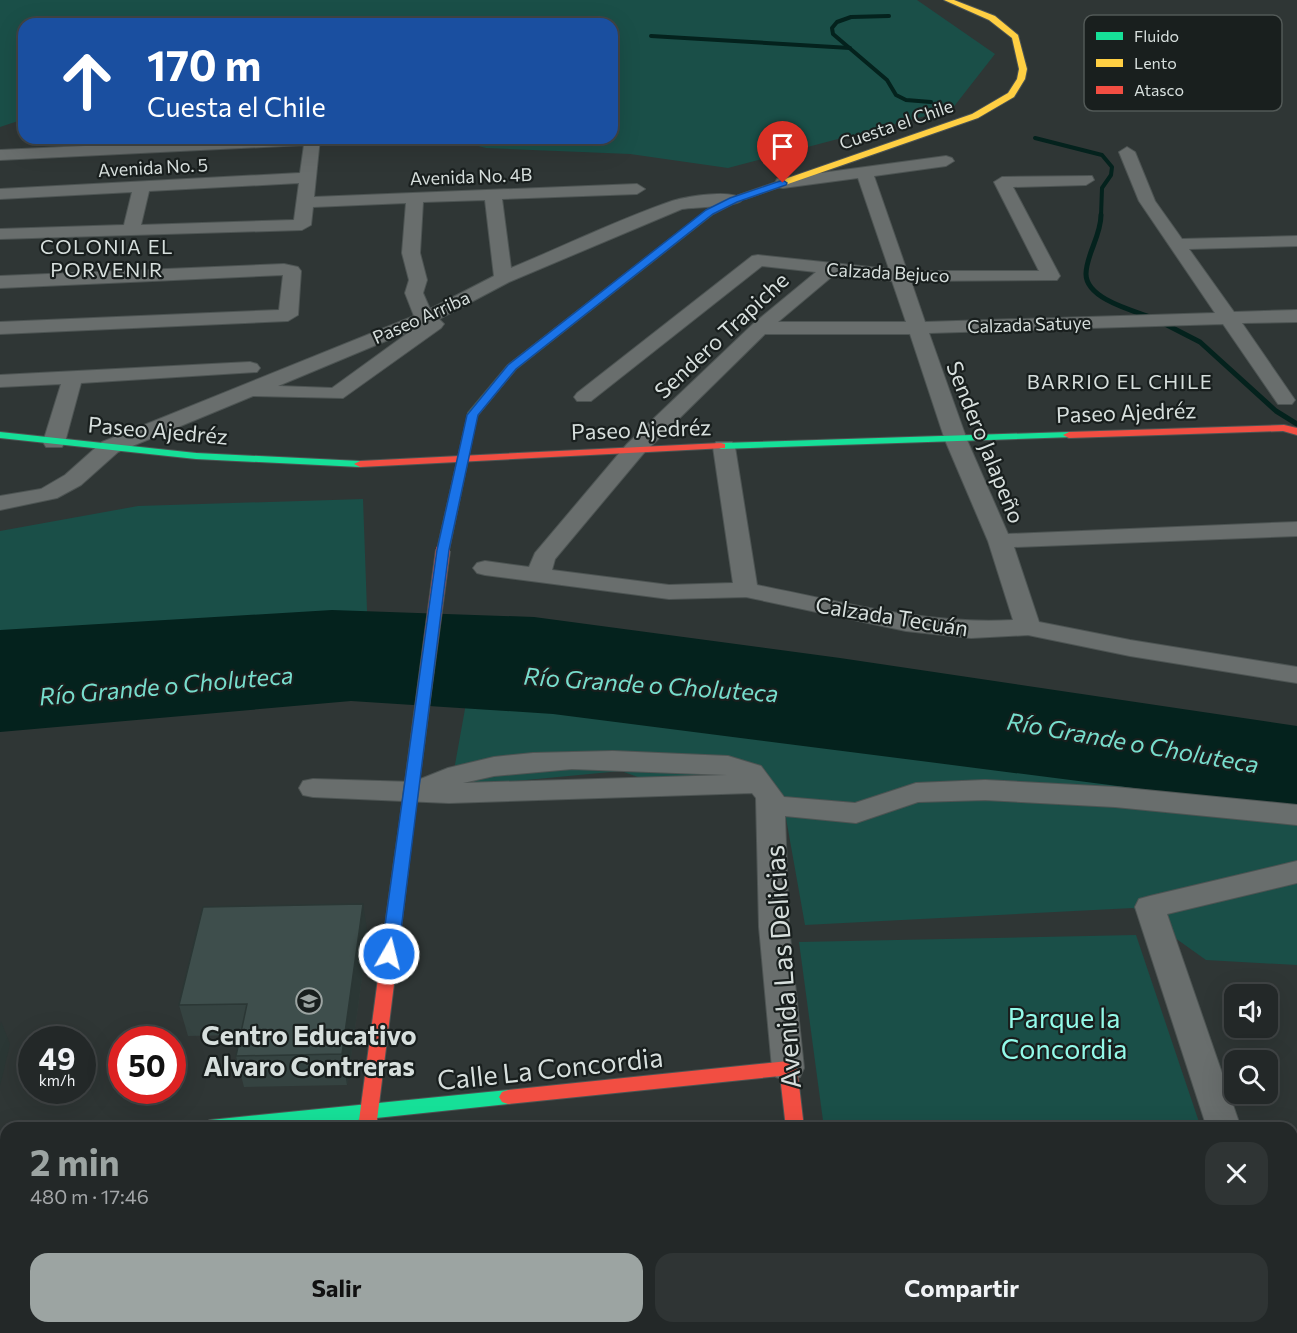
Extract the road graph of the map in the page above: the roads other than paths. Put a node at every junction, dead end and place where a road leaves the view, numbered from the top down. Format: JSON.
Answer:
{"nodes":[{"id":1,"x":948,"y":0,"type":"edge"},
{"id":2,"x":127,"y":144,"type":"edge"},
{"id":3,"x":312,"y":144,"type":"edge"},
{"id":4,"x":1127,"y":152,"type":"dead end"},
{"id":5,"x":0,"y":155,"type":"edge"},
{"id":6,"x":946,"y":161,"type":"dead end"},
{"id":7,"x":865,"y":173,"type":"junction"},
{"id":8,"x":308,"y":178,"type":"junction"},
{"id":9,"x":1086,"y":180,"type":"dead end"},
{"id":10,"x":783,"y":183,"type":"junction"},
{"id":11,"x":142,"y":187,"type":"junction"},
{"id":12,"x":637,"y":189,"type":"dead end"},
{"id":13,"x":0,"y":194,"type":"edge"},
{"id":14,"x":493,"y":195,"type":"junction"},
{"id":15,"x":415,"y":198,"type":"junction"},
{"id":16,"x":734,"y":200,"type":"junction"},
{"id":17,"x":307,"y":202,"type":"junction"},
{"id":18,"x":131,"y":231,"type":"junction"},
{"id":19,"x":0,"y":234,"type":"edge"},
{"id":20,"x":1297,"y":241,"type":"edge"},
{"id":21,"x":1177,"y":244,"type":"junction"},
{"id":22,"x":829,"y":270,"type":"junction"},
{"id":23,"x":900,"y":276,"type":"junction"},
{"id":24,"x":503,"y":278,"type":"junction"},
{"id":25,"x":0,"y":282,"type":"edge"},
{"id":26,"x":448,"y":309,"type":"junction"},
{"id":27,"x":1297,"y":316,"type":"edge"},
{"id":28,"x":424,"y":317,"type":"junction"},
{"id":29,"x":1228,"y":318,"type":"junction"},
{"id":30,"x":0,"y":328,"type":"edge"},
{"id":31,"x":760,"y":328,"type":"junction"},
{"id":32,"x":916,"y":328,"type":"junction"},
{"id":33,"x":250,"y":368,"type":"dead end"},
{"id":34,"x":73,"y":377,"type":"junction"},
{"id":35,"x":0,"y":381,"type":"edge"},
{"id":36,"x":253,"y":391,"type":"junction"},
{"id":37,"x":584,"y":397,"type":"dead end"},
{"id":38,"x":1286,"y":400,"type":"dead end"},
{"id":39,"x":1291,"y":430,"type":"edge"},
{"id":40,"x":0,"y":435,"type":"edge"},
{"id":41,"x":956,"y":440,"type":"junction"},
{"id":42,"x":54,"y":442,"type":"junction"},
{"id":43,"x":110,"y":447,"type":"junction"},
{"id":44,"x":724,"y":447,"type":"junction"},
{"id":45,"x":635,"y":449,"type":"junction"},
{"id":46,"x":462,"y":457,"type":"junction"},
{"id":47,"x":0,"y":503,"type":"edge"},
{"id":48,"x":1297,"y":529,"type":"edge"},
{"id":49,"x":1000,"y":541,"type":"junction"},
{"id":50,"x":485,"y":568,"type":"dead end"},
{"id":51,"x":539,"y":577,"type":"junction"},
{"id":52,"x":746,"y":590,"type":"junction"},
{"id":53,"x":1028,"y":627,"type":"junction"},
{"id":54,"x":1297,"y":675,"type":"edge"},
{"id":55,"x":313,"y":788,"type":"dead end"},
{"id":56,"x":765,"y":794,"type":"junction"},
{"id":57,"x":1297,"y":815,"type":"edge"},
{"id":58,"x":1297,"y":872,"type":"edge"},
{"id":59,"x":788,"y":1068,"type":"junction"},
{"id":60,"x":368,"y":1111,"type":"junction"},
{"id":61,"x":266,"y":1122,"type":"edge"},
{"id":62,"x":367,"y":1122,"type":"edge"},
{"id":63,"x":794,"y":1122,"type":"edge"},
{"id":64,"x":1222,"y":1122,"type":"edge"}],
"edges":[{"from":1,"to":10,"type":"main road","name":"Cuesta el Chile"},
{"from":2,"to":5,"type":"street"},
{"from":3,"to":8,"type":"street"},
{"from":4,"to":21,"type":"street"},
{"from":6,"to":7,"type":"street"},
{"from":7,"to":10,"type":"street"},
{"from":7,"to":23,"type":"street","name":"Sendero Jalapeño"},
{"from":8,"to":11,"type":"street","name":"Avenida No. 5"},
{"from":8,"to":17,"type":"street"},
{"from":9,"to":23,"type":"street","name":"Calzada Bejuco"},
{"from":10,"to":16,"type":"main road","name":"Cuesta el Chile"},
{"from":11,"to":13,"type":"street","name":"Avenida No. 5"},
{"from":11,"to":18,"type":"street"},
{"from":12,"to":14,"type":"street","name":"Avenida No. 4B"},
{"from":14,"to":15,"type":"street","name":"Avenida No. 4B"},
{"from":14,"to":24,"type":"street"},
{"from":15,"to":17,"type":"street","name":"Avenida No. 4B"},
{"from":15,"to":28,"type":"street"},
{"from":16,"to":24,"type":"street","name":"Paseo Arriba"},
{"from":16,"to":46,"type":"main road","name":"Cuesta el Chile"},
{"from":17,"to":18,"type":"street"},
{"from":18,"to":19,"type":"street"},
{"from":20,"to":21,"type":"street"},
{"from":21,"to":29,"type":"street"},
{"from":22,"to":23,"type":"street","name":"Calzada Bejuco"},
{"from":22,"to":31,"type":"street","name":"Sendero Trapiche"},
{"from":22,"to":37,"type":"street","name":"Calzada Bejuco"},
{"from":23,"to":32,"type":"street","name":"Sendero Jalapeño"},
{"from":24,"to":26,"type":"street","name":"Paseo Arriba"},
{"from":25,"to":30,"type":"street"},
{"from":26,"to":28,"type":"street","name":"Paseo Arriba"},
{"from":26,"to":36,"type":"street"},
{"from":27,"to":29,"type":"street","name":"Calzada Satuye"},
{"from":28,"to":36,"type":"street","name":"Paseo Arriba"},
{"from":29,"to":32,"type":"street","name":"Calzada Satuye"},
{"from":29,"to":38,"type":"street"},
{"from":31,"to":32,"type":"street","name":"Calzada Satuye"},
{"from":31,"to":45,"type":"street","name":"Sendero Trapiche"},
{"from":32,"to":41,"type":"street","name":"Sendero Jalapeño"},
{"from":33,"to":34,"type":"street"},
{"from":34,"to":35,"type":"street"},
{"from":34,"to":42,"type":"street"},
{"from":36,"to":43,"type":"street","name":"Paseo Arriba"},
{"from":39,"to":41,"type":"main road","name":"Paseo Ajedréz"},
{"from":40,"to":42,"type":"main road","name":"Paseo Ajedréz"},
{"from":41,"to":44,"type":"main road","name":"Paseo Ajedréz"},
{"from":41,"to":49,"type":"street","name":"Sendero Jalapeño"},
{"from":42,"to":43,"type":"main road","name":"Paseo Ajedréz"},
{"from":43,"to":46,"type":"main road","name":"Paseo Ajedréz"},
{"from":43,"to":47,"type":"street"},
{"from":44,"to":45,"type":"main road","name":"Paseo Ajedréz"},
{"from":44,"to":52,"type":"street"},
{"from":45,"to":46,"type":"main road","name":"Paseo Ajedréz"},
{"from":45,"to":51,"type":"street","name":"Sendero Trapiche"},
{"from":46,"to":60,"type":"main road","name":"Cuesta el Chile","bridge":true},
{"from":48,"to":49,"type":"street"},
{"from":49,"to":53,"type":"street","name":"Sendero Jalapeño"},
{"from":50,"to":51,"type":"street","name":"Calzada Tecuán"},
{"from":51,"to":52,"type":"street","name":"Calzada Tecuán"},
{"from":52,"to":53,"type":"street","name":"Calzada Tecuán"},
{"from":53,"to":54,"type":"street","name":"Calzada Tecuán"},
{"from":55,"to":56,"type":"street"},
{"from":56,"to":57,"type":"street"},
{"from":56,"to":59,"type":"street","name":"Avenida Las Delicias"},
{"from":58,"to":64,"type":"street"},
{"from":59,"to":60,"type":"main road","name":"Calle La Concordia"},
{"from":59,"to":63,"type":"main road","name":"Avenida Las Delicias"},
{"from":60,"to":61,"type":"main road","name":"Calle La Concordia"},
{"from":60,"to":62,"type":"main road","name":"Cuesta el Chile"}]}
